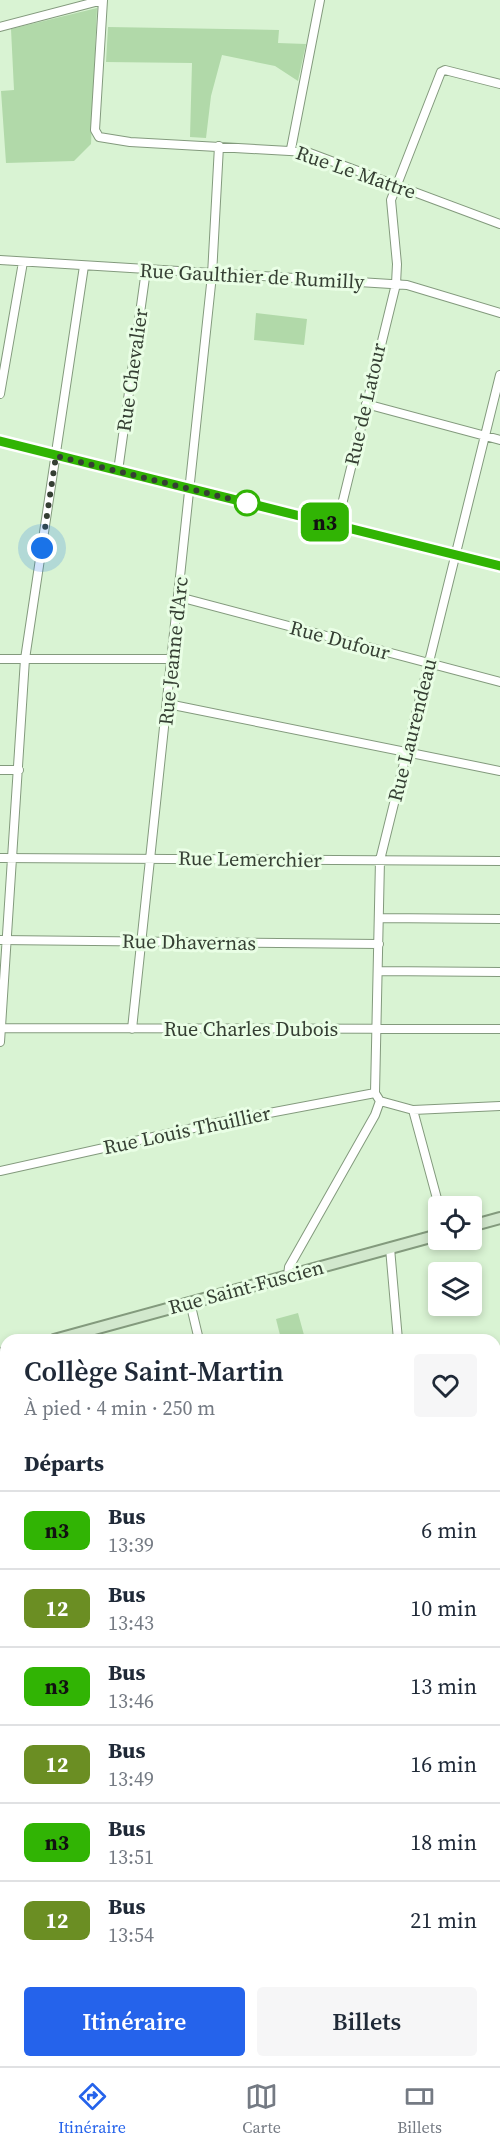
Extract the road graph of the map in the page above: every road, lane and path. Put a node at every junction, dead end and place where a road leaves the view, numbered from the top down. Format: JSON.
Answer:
{"nodes":[{"id":1,"x":103,"y":0,"type":"edge"},
{"id":2,"x":320,"y":0,"type":"edge"},
{"id":3,"x":0,"y":27,"type":"edge"},
{"id":4,"x":500,"y":84,"type":"edge"},
{"id":5,"x":219,"y":146,"type":"junction"},
{"id":6,"x":291,"y":149,"type":"junction"},
{"id":7,"x":397,"y":185,"type":"junction"},
{"id":8,"x":500,"y":224,"type":"edge"},
{"id":9,"x":0,"y":260,"type":"edge"},
{"id":10,"x":23,"y":262,"type":"junction"},
{"id":11,"x":84,"y":266,"type":"junction"},
{"id":12,"x":146,"y":270,"type":"junction"},
{"id":13,"x":213,"y":272,"type":"junction"},
{"id":14,"x":396,"y":284,"type":"junction"},
{"id":15,"x":500,"y":313,"type":"edge"},
{"id":16,"x":500,"y":378,"type":"edge"},
{"id":17,"x":0,"y":394,"type":"edge"},
{"id":18,"x":366,"y":404,"type":"junction"},
{"id":19,"x":485,"y":436,"type":"junction"},
{"id":20,"x":500,"y":440,"type":"edge"},
{"id":21,"x":0,"y":441,"type":"edge"},
{"id":22,"x":56,"y":456,"type":"junction"},
{"id":23,"x":118,"y":471,"type":"junction"},
{"id":24,"x":190,"y":489,"type":"junction"},
{"id":25,"x":337,"y":525,"type":"junction"},
{"id":26,"x":456,"y":555,"type":"junction"},
{"id":27,"x":500,"y":566,"type":"edge"},
{"id":28,"x":179,"y":597,"type":"junction"},
{"id":29,"x":0,"y":659,"type":"edge"},
{"id":30,"x":25,"y":659,"type":"junction"},
{"id":31,"x":172,"y":659,"type":"junction"},
{"id":32,"x":429,"y":663,"type":"junction"},
{"id":33,"x":500,"y":682,"type":"edge"},
{"id":34,"x":168,"y":704,"type":"junction"},
{"id":35,"x":406,"y":754,"type":"junction"},
{"id":36,"x":0,"y":770,"type":"edge"},
{"id":37,"x":19,"y":770,"type":"junction"},
{"id":38,"x":500,"y":771,"type":"edge"},
{"id":39,"x":0,"y":858,"type":"edge"},
{"id":40,"x":12,"y":858,"type":"junction"},
{"id":41,"x":151,"y":858,"type":"junction"},
{"id":42,"x":380,"y":860,"type":"junction"},
{"id":43,"x":500,"y":861,"type":"edge"},
{"id":44,"x":379,"y":918,"type":"junction"},
{"id":45,"x":500,"y":920,"type":"edge"},
{"id":46,"x":3,"y":940,"type":"edge"},
{"id":47,"x":142,"y":941,"type":"junction"},
{"id":48,"x":379,"y":944,"type":"junction"},
{"id":49,"x":378,"y":971,"type":"junction"},
{"id":50,"x":500,"y":972,"type":"edge"},
{"id":51,"x":1,"y":1028,"type":"edge"},
{"id":52,"x":132,"y":1029,"type":"junction"},
{"id":53,"x":377,"y":1029,"type":"junction"},
{"id":54,"x":500,"y":1029,"type":"edge"},
{"id":55,"x":0,"y":1042,"type":"edge"},
{"id":56,"x":375,"y":1093,"type":"junction"},
{"id":57,"x":380,"y":1101,"type":"junction"},
{"id":58,"x":500,"y":1106,"type":"edge"},
{"id":59,"x":412,"y":1110,"type":"junction"},
{"id":60,"x":0,"y":1171,"type":"edge"},
{"id":61,"x":436,"y":1196,"type":"edge"},
{"id":62,"x":500,"y":1218,"type":"edge"},
{"id":63,"x":482,"y":1223,"type":"edge"},
{"id":64,"x":428,"y":1238,"type":"edge"},
{"id":65,"x":390,"y":1248,"type":"junction"},
{"id":66,"x":288,"y":1276,"type":"junction"},
{"id":67,"x":190,"y":1302,"type":"junction"},
{"id":68,"x":75,"y":1334,"type":"edge"},
{"id":69,"x":198,"y":1334,"type":"edge"},
{"id":70,"x":397,"y":1334,"type":"edge"}],
"edges":[{"from":1,"to":3,"type":"street"},
{"from":1,"to":5,"type":"street","name":"Rue Le Mattre"},
{"from":2,"to":6,"type":"street"},
{"from":4,"to":7,"type":"street","name":"Rue de Latour"},
{"from":5,"to":6,"type":"street","name":"Rue Le Mattre"},
{"from":5,"to":13,"type":"street","name":"Rue Jeanne d'Arc"},
{"from":6,"to":7,"type":"street","name":"Rue Le Mattre"},
{"from":7,"to":8,"type":"street","name":"Rue Le Mattre"},
{"from":7,"to":14,"type":"street","name":"Rue de Latour"},
{"from":9,"to":10,"type":"street","name":"Rue Gaulthier de Rumilly"},
{"from":10,"to":11,"type":"street","name":"Rue Gaulthier de Rumilly"},
{"from":10,"to":17,"type":"street"},
{"from":11,"to":12,"type":"street","name":"Rue Gaulthier de Rumilly"},
{"from":11,"to":22,"type":"street"},
{"from":12,"to":13,"type":"street","name":"Rue Gaulthier de Rumilly"},
{"from":12,"to":23,"type":"street","name":"Rue Chevalier"},
{"from":13,"to":14,"type":"street","name":"Rue Gaulthier de Rumilly"},
{"from":13,"to":24,"type":"street","name":"Rue Jeanne d'Arc"},
{"from":14,"to":15,"type":"street","name":"Rue Gaulthier de Rumilly"},
{"from":14,"to":18,"type":"street","name":"Rue de Latour"},
{"from":16,"to":19,"type":"street","name":"Rue Laurendeau"},
{"from":18,"to":19,"type":"street"},
{"from":18,"to":25,"type":"street","name":"Rue de Latour"},
{"from":19,"to":20,"type":"street"},
{"from":19,"to":26,"type":"street","name":"Rue Laurendeau"},
{"from":21,"to":22,"type":"street"},
{"from":22,"to":23,"type":"street"},
{"from":22,"to":30,"type":"street"},
{"from":23,"to":24,"type":"street"},
{"from":24,"to":25,"type":"street"},
{"from":24,"to":28,"type":"street","name":"Rue Jeanne d'Arc"},
{"from":25,"to":26,"type":"street"},
{"from":26,"to":27,"type":"street"},
{"from":26,"to":32,"type":"street","name":"Rue Laurendeau"},
{"from":28,"to":31,"type":"street","name":"Rue Jeanne d'Arc"},
{"from":28,"to":32,"type":"street","name":"Rue Dufour"},
{"from":29,"to":30,"type":"street"},
{"from":30,"to":31,"type":"street"},
{"from":30,"to":37,"type":"street"},
{"from":31,"to":34,"type":"street","name":"Rue Jeanne d'Arc"},
{"from":32,"to":33,"type":"street","name":"Rue Dufour"},
{"from":32,"to":35,"type":"street","name":"Rue Laurendeau"},
{"from":34,"to":35,"type":"street"},
{"from":34,"to":41,"type":"street","name":"Rue Jeanne d'Arc"},
{"from":35,"to":38,"type":"street"},
{"from":35,"to":42,"type":"street","name":"Rue Laurendeau"},
{"from":36,"to":37,"type":"street"},
{"from":37,"to":40,"type":"street"},
{"from":39,"to":40,"type":"street","name":"Rue Lemerchier"},
{"from":40,"to":41,"type":"street","name":"Rue Lemerchier"},
{"from":40,"to":46,"type":"street"},
{"from":41,"to":42,"type":"street","name":"Rue Lemerchier"},
{"from":41,"to":47,"type":"street","name":"Rue Jeanne d'Arc"},
{"from":42,"to":43,"type":"street","name":"Rue Lemerchier"},
{"from":42,"to":44,"type":"street","name":"Rue Laurendeau"},
{"from":44,"to":45,"type":"street"},
{"from":44,"to":48,"type":"street","name":"Rue Laurendeau"},
{"from":46,"to":47,"type":"street","name":"Rue Dhavernas"},
{"from":46,"to":51,"type":"street"},
{"from":47,"to":48,"type":"street","name":"Rue Dhavernas"},
{"from":47,"to":52,"type":"street","name":"Rue Jeanne d'Arc"},
{"from":48,"to":49,"type":"street","name":"Rue Laurendeau"},
{"from":49,"to":50,"type":"street"},
{"from":49,"to":53,"type":"street","name":"Rue Laurendeau"},
{"from":51,"to":52,"type":"street","name":"Rue Charles Dubois"},
{"from":51,"to":55,"type":"street"},
{"from":52,"to":53,"type":"street","name":"Rue Charles Dubois"},
{"from":53,"to":54,"type":"street","name":"Rue Charles Dubois"},
{"from":53,"to":56,"type":"street","name":"Rue Laurendeau"},
{"from":56,"to":57,"type":"street"},
{"from":56,"to":60,"type":"street","name":"Rue Louis Thuillier"},
{"from":57,"to":59,"type":"street"},
{"from":57,"to":66,"type":"street"},
{"from":58,"to":59,"type":"street"},
{"from":59,"to":61,"type":"street"},
{"from":62,"to":63,"type":"main road"},
{"from":64,"to":65,"type":"main road","name":"Rue Saint-Fuscien"},
{"from":65,"to":66,"type":"main road","name":"Rue Saint-Fuscien"},
{"from":65,"to":70,"type":"street"},
{"from":66,"to":67,"type":"main road","name":"Rue Saint-Fuscien"},
{"from":67,"to":68,"type":"main road","name":"Rue Saint-Fuscien"},
{"from":67,"to":69,"type":"street"}]}
